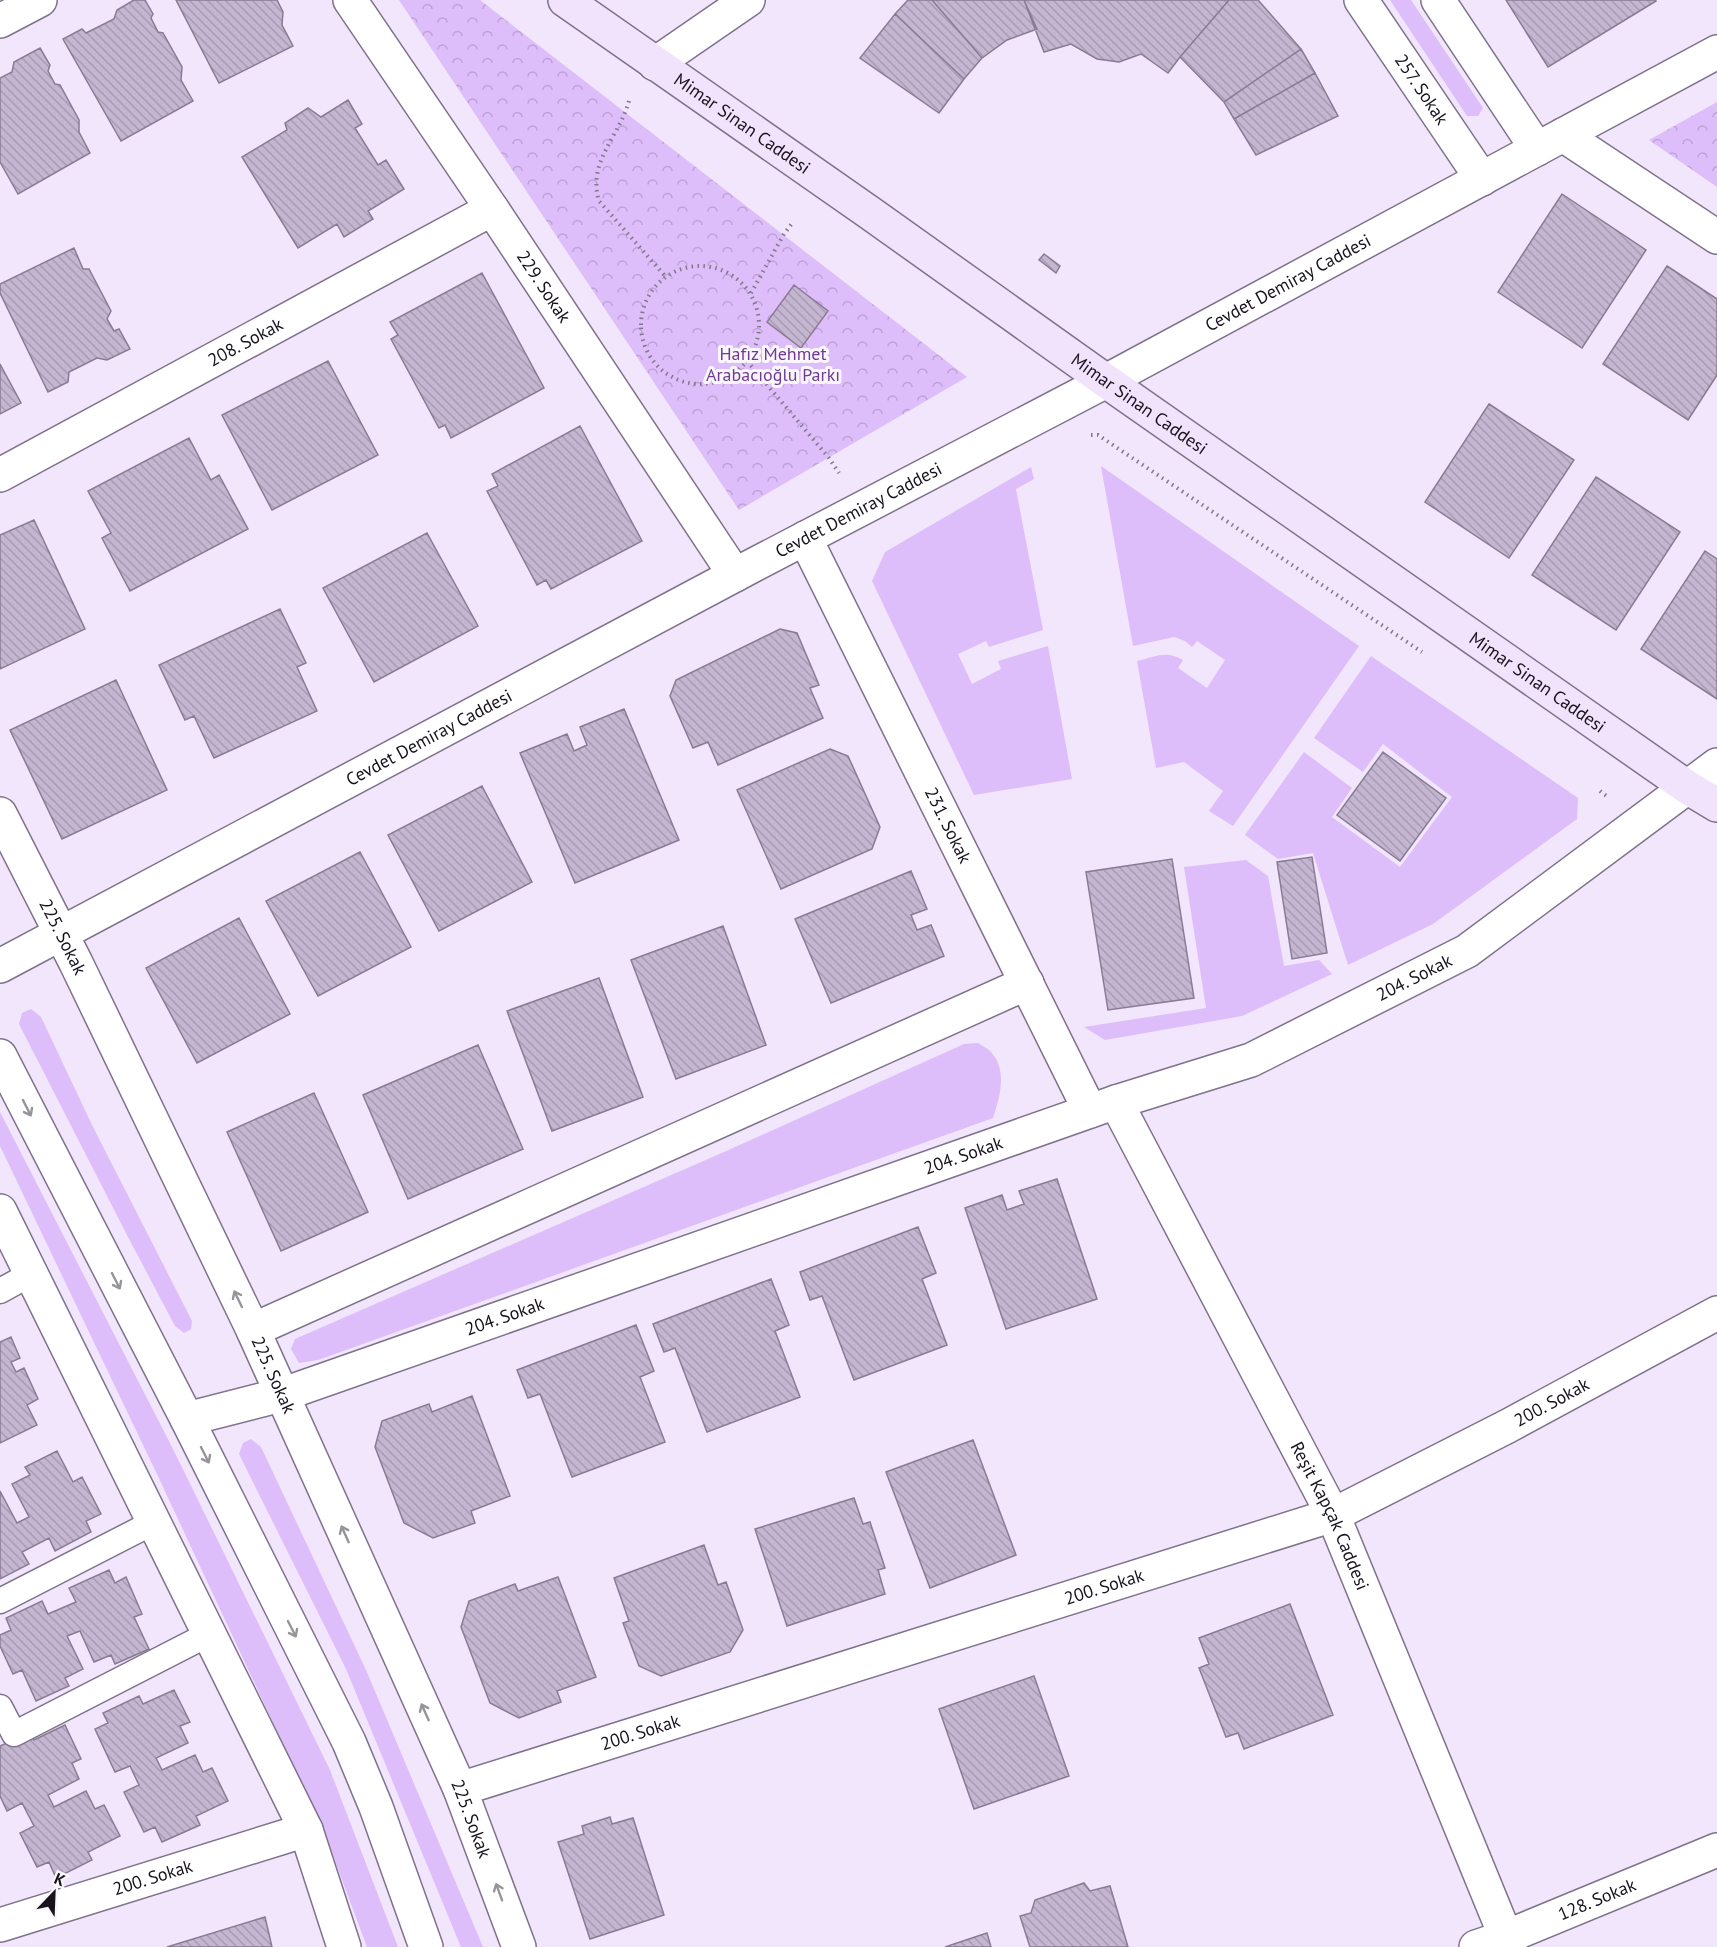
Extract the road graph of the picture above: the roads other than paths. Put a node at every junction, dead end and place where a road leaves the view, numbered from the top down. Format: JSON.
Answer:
{"nodes":[{"id":1,"x":40,"y":0,"type":"edge"},
{"id":2,"x":350,"y":0,"type":"edge"},
{"id":3,"x":565,"y":0,"type":"edge"},
{"id":4,"x":748,"y":0,"type":"edge"},
{"id":5,"x":1361,"y":0,"type":"edge"},
{"id":6,"x":1438,"y":0,"type":"edge"},
{"id":7,"x":0,"y":21,"type":"edge"},
{"id":8,"x":1717,"y":52,"type":"edge"},
{"id":9,"x":655,"y":64,"type":"junction"},
{"id":10,"x":1550,"y":142,"type":"junction"},
{"id":11,"x":1482,"y":178,"type":"junction"},
{"id":12,"x":492,"y":209,"type":"junction"},
{"id":13,"x":1717,"y":237,"type":"edge"},
{"id":14,"x":1106,"y":381,"type":"junction"},
{"id":15,"x":0,"y":475,"type":"edge"},
{"id":16,"x":806,"y":538,"type":"junction"},
{"id":17,"x":735,"y":575,"type":"junction"},
{"id":18,"x":1717,"y":765,"type":"edge"},
{"id":19,"x":1688,"y":787,"type":"junction"},
{"id":20,"x":1717,"y":805,"type":"edge"},
{"id":21,"x":0,"y":814,"type":"edge"},
{"id":22,"x":61,"y":933,"type":"junction"},
{"id":23,"x":0,"y":966,"type":"edge"},
{"id":24,"x":1027,"y":983,"type":"junction"},
{"id":25,"x":0,"y":1056,"type":"edge"},
{"id":26,"x":1103,"y":1107,"type":"junction"},
{"id":27,"x":0,"y":1211,"type":"edge"},
{"id":28,"x":31,"y":1274,"type":"junction"},
{"id":29,"x":0,"y":1291,"type":"edge"},
{"id":30,"x":1717,"y":1313,"type":"edge"},
{"id":31,"x":253,"y":1330,"type":"junction"},
{"id":32,"x":281,"y":1395,"type":"junction"},
{"id":33,"x":187,"y":1419,"type":"junction"},
{"id":34,"x":1334,"y":1515,"type":"junction"},
{"id":35,"x":154,"y":1522,"type":"junction"},
{"id":36,"x":0,"y":1601,"type":"edge"},
{"id":37,"x":209,"y":1634,"type":"junction"},
{"id":38,"x":0,"y":1707,"type":"edge"},
{"id":39,"x":460,"y":1788,"type":"junction"},
{"id":40,"x":306,"y":1830,"type":"junction"},
{"id":41,"x":1717,"y":1850,"type":"edge"},
{"id":42,"x":0,"y":1925,"type":"edge"},
{"id":43,"x":1498,"y":1944,"type":"edge"},
{"id":44,"x":344,"y":1947,"type":"edge"},
{"id":45,"x":426,"y":1947,"type":"edge"},
{"id":46,"x":519,"y":1947,"type":"edge"}],
"edges":[{"from":1,"to":7,"type":"street"},
{"from":2,"to":12,"type":"street","name":"229. Sokak"},
{"from":3,"to":9,"type":"main road","name":"Mimar Sinan Caddesi"},
{"from":4,"to":9,"type":"street"},
{"from":5,"to":11,"type":"street","name":"257. Sokak"},
{"from":6,"to":10,"type":"street"},
{"from":8,"to":10,"type":"street","name":"Cevdet Demiray Caddesi"},
{"from":9,"to":14,"type":"main road","name":"Mimar Sinan Caddesi"},
{"from":10,"to":11,"type":"street","name":"Cevdet Demiray Caddesi"},
{"from":10,"to":13,"type":"street"},
{"from":11,"to":14,"type":"street","name":"Cevdet Demiray Caddesi"},
{"from":12,"to":15,"type":"street","name":"208. Sokak"},
{"from":12,"to":17,"type":"street","name":"229. Sokak"},
{"from":14,"to":16,"type":"street","name":"Cevdet Demiray Caddesi"},
{"from":14,"to":19,"type":"main road","name":"Mimar Sinan Caddesi"},
{"from":16,"to":17,"type":"street","name":"Cevdet Demiray Caddesi"},
{"from":16,"to":24,"type":"street","name":"231. Sokak"},
{"from":17,"to":22,"type":"street","name":"Cevdet Demiray Caddesi"},
{"from":18,"to":19,"type":"street","name":"204. Sokak"},
{"from":19,"to":20,"type":"main road","name":"Mimar Sinan Caddesi"},
{"from":19,"to":26,"type":"street","name":"204. Sokak"},
{"from":21,"to":22,"type":"street","name":"225. Sokak"},
{"from":22,"to":23,"type":"street","name":"Cevdet Demiray Caddesi"},
{"from":31,"to":22,"type":"street","name":"225. Sokak","one_way":true},
{"from":24,"to":26,"type":"street","name":"231. Sokak"},
{"from":24,"to":31,"type":"street"},
{"from":25,"to":33,"type":"street","one_way":true},
{"from":26,"to":32,"type":"street","name":"204. Sokak"},
{"from":26,"to":34,"type":"street","name":"Reşit Kapçak Caddesi"},
{"from":27,"to":28,"type":"street"},
{"from":28,"to":29,"type":"lane"},
{"from":28,"to":35,"type":"street"},
{"from":30,"to":34,"type":"street","name":"200. Sokak"},
{"from":31,"to":32,"type":"street","name":"225. Sokak"},
{"from":32,"to":33,"type":"street","name":"204. Sokak"},
{"from":39,"to":32,"type":"street","name":"225. Sokak","one_way":true},
{"from":33,"to":45,"type":"street","one_way":true},
{"from":34,"to":39,"type":"street","name":"200. Sokak"},
{"from":34,"to":43,"type":"street","name":"Reşit Kapçak Caddesi"},
{"from":35,"to":36,"type":"lane"},
{"from":35,"to":37,"type":"street"},
{"from":37,"to":38,"type":"lane"},
{"from":37,"to":40,"type":"street"},
{"from":46,"to":39,"type":"street","name":"225. Sokak","one_way":true},
{"from":40,"to":42,"type":"street","name":"200. Sokak"},
{"from":40,"to":44,"type":"street"},
{"from":41,"to":43,"type":"street","name":"128. Sokak"}]}
